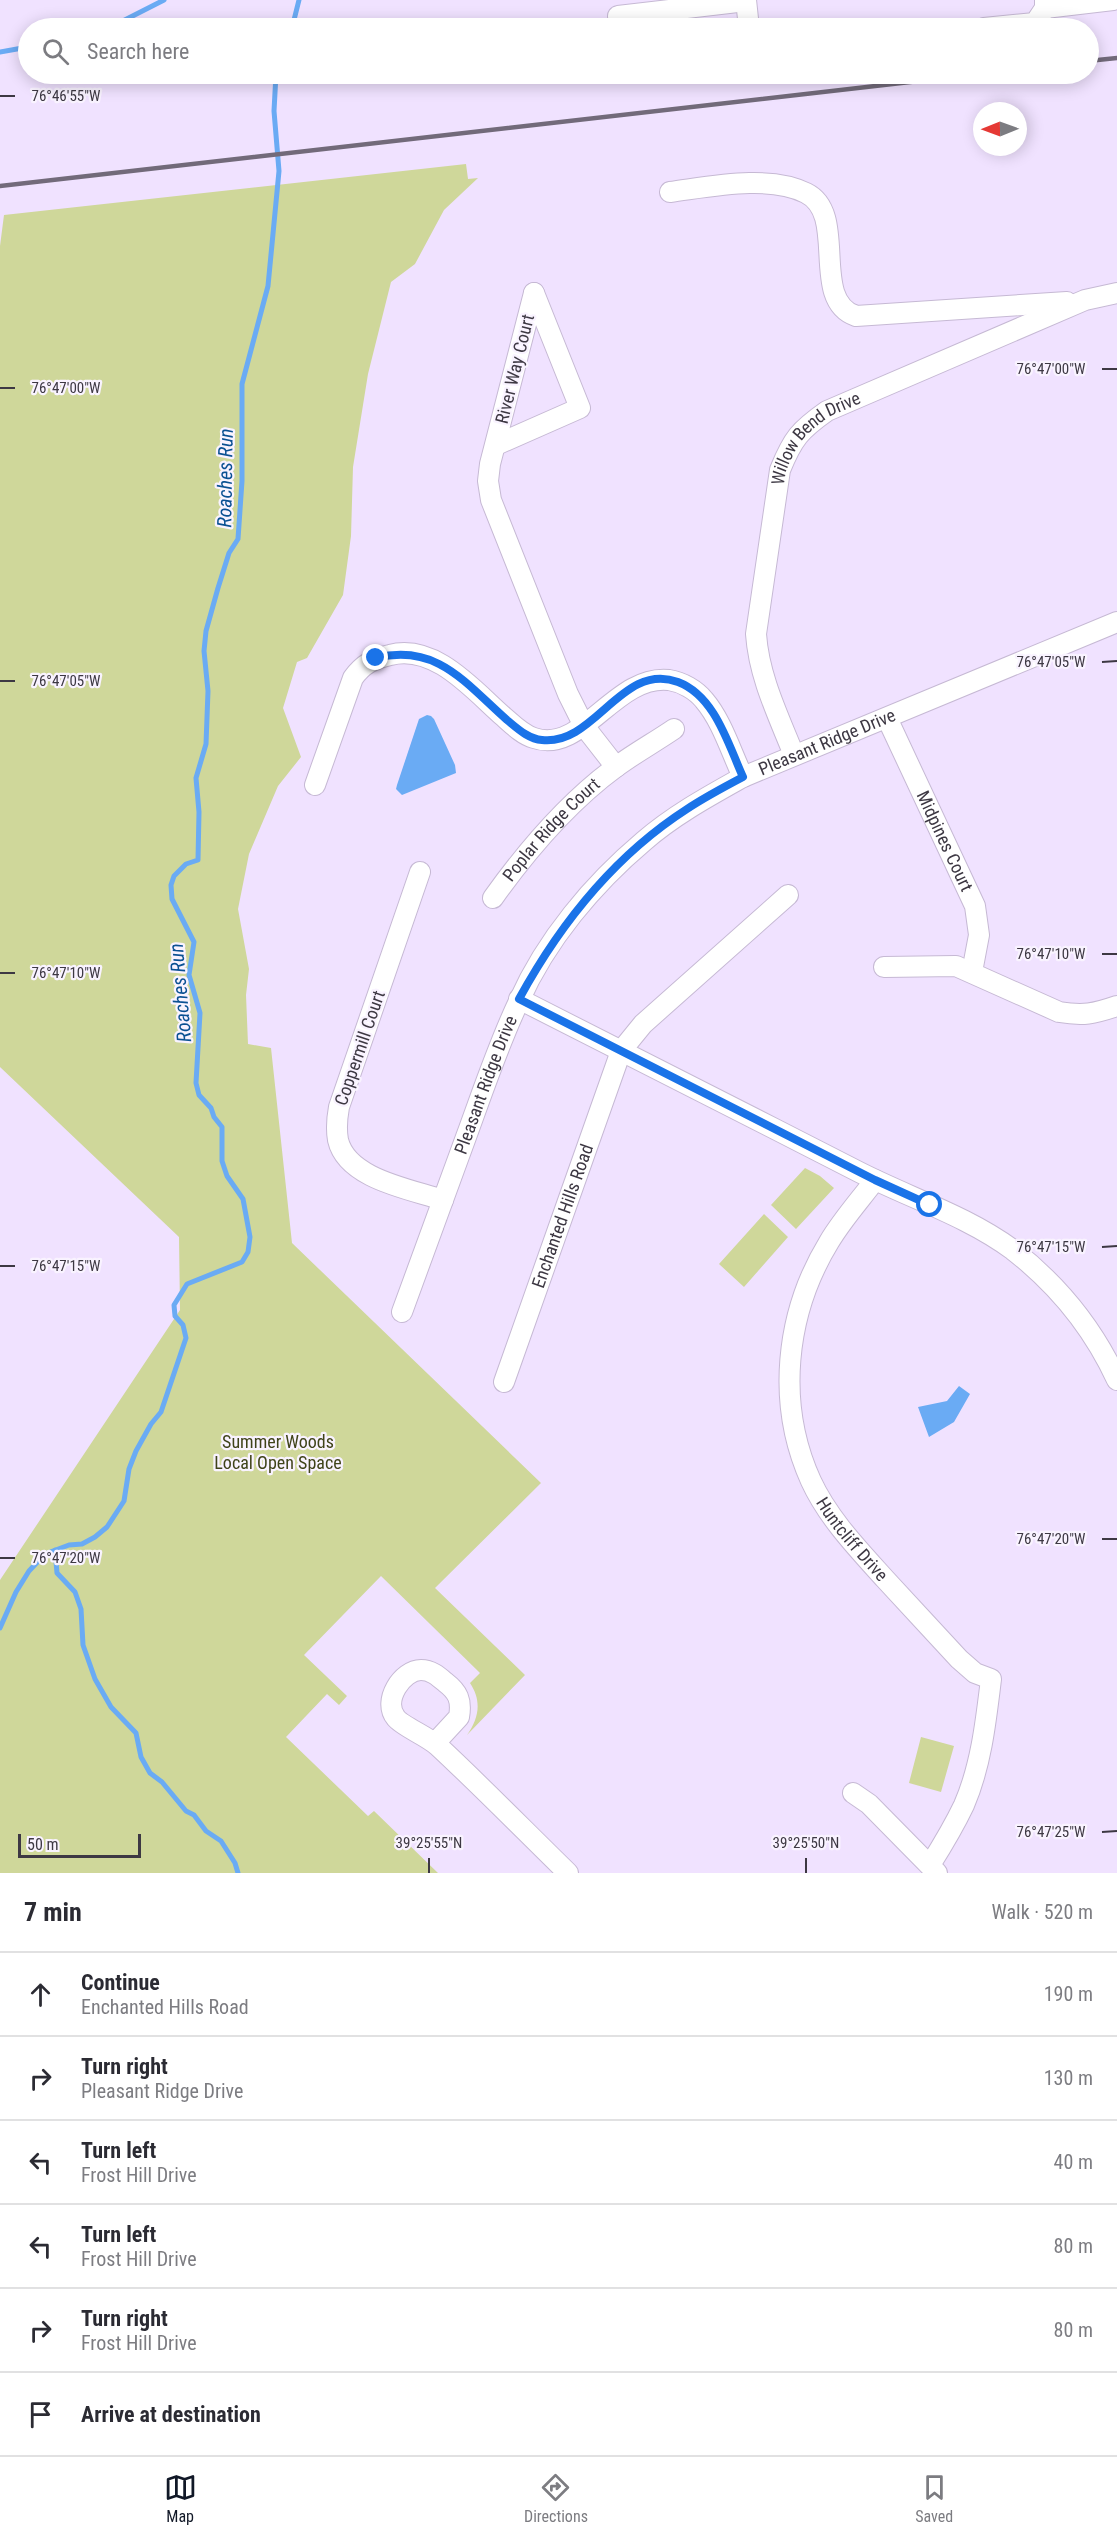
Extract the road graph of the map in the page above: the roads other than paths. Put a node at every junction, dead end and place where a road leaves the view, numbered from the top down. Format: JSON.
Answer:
{"nodes":[{"id":1,"x":1113,"y":0,"type":"edge"},
{"id":2,"x":746,"y":1,"type":"edge"},
{"id":3,"x":1045,"y":4,"type":"edge"},
{"id":4,"x":618,"y":18,"type":"edge"},
{"id":5,"x":748,"y":18,"type":"edge"},
{"id":6,"x":1038,"y":18,"type":"edge"},
{"id":7,"x":670,"y":192,"type":"dead end"},
{"id":8,"x":1117,"y":293,"type":"edge"},
{"id":9,"x":1084,"y":300,"type":"junction"},
{"id":10,"x":496,"y":445,"type":"junction"},
{"id":11,"x":1117,"y":622,"type":"edge"},
{"id":12,"x":887,"y":718,"type":"junction"},
{"id":13,"x":584,"y":726,"type":"junction"},
{"id":14,"x":674,"y":729,"type":"dead end"},
{"id":15,"x":794,"y":755,"type":"junction"},
{"id":16,"x":616,"y":767,"type":"junction"},
{"id":17,"x":743,"y":777,"type":"junction"},
{"id":18,"x":315,"y":785,"type":"dead end"},
{"id":19,"x":420,"y":872,"type":"dead end"},
{"id":20,"x":788,"y":895,"type":"dead end"},
{"id":21,"x":493,"y":898,"type":"dead end"},
{"id":22,"x":884,"y":968,"type":"dead end"},
{"id":23,"x":972,"y":972,"type":"junction"},
{"id":24,"x":519,"y":999,"type":"junction"},
{"id":25,"x":1117,"y":1006,"type":"edge"},
{"id":26,"x":621,"y":1051,"type":"junction"},
{"id":27,"x":875,"y":1180,"type":"junction"},
{"id":28,"x":443,"y":1200,"type":"junction"},
{"id":29,"x":402,"y":1312,"type":"dead end"},
{"id":30,"x":1117,"y":1380,"type":"edge"},
{"id":31,"x":504,"y":1382,"type":"dead end"},
{"id":32,"x":435,"y":1743,"type":"dead end"},
{"id":33,"x":854,"y":1793,"type":"dead end"},
{"id":34,"x":933,"y":1869,"type":"edge"},
{"id":35,"x":568,"y":1873,"type":"edge"}],
"edges":[{"from":1,"to":3,"type":"street"},
{"from":2,"to":4,"type":"street"},
{"from":2,"to":5,"type":"street"},
{"from":3,"to":6,"type":"street"},
{"from":7,"to":9,"type":"street"},
{"from":8,"to":9,"type":"street","name":"Willow Bend Drive"},
{"from":9,"to":15,"type":"street","name":"Willow Bend Drive"},
{"from":10,"to":10,"type":"street","name":"River Way Court"},
{"from":10,"to":13,"type":"street","name":"River Way Court"},
{"from":11,"to":12,"type":"street","name":"Pleasant Ridge Drive"},
{"from":12,"to":15,"type":"street","name":"Pleasant Ridge Drive"},
{"from":12,"to":23,"type":"street","name":"Midpines Court"},
{"from":13,"to":16,"type":"street","name":"Poplar Ridge Court"},
{"from":13,"to":17,"type":"street"},
{"from":13,"to":18,"type":"street"},
{"from":14,"to":16,"type":"street","name":"Poplar Ridge Court"},
{"from":15,"to":17,"type":"street","name":"Pleasant Ridge Drive"},
{"from":16,"to":21,"type":"street","name":"Poplar Ridge Court"},
{"from":17,"to":24,"type":"street","name":"Pleasant Ridge Drive"},
{"from":19,"to":28,"type":"street","name":"Coppermill Court"},
{"from":20,"to":26,"type":"street","name":"Enchanted Hills Road"},
{"from":22,"to":23,"type":"street"},
{"from":23,"to":25,"type":"street"},
{"from":24,"to":26,"type":"street"},
{"from":24,"to":28,"type":"street","name":"Pleasant Ridge Drive"},
{"from":26,"to":27,"type":"street"},
{"from":26,"to":31,"type":"street","name":"Enchanted Hills Road"},
{"from":27,"to":30,"type":"street"},
{"from":27,"to":34,"type":"street","name":"Huntcliff Drive"},
{"from":28,"to":29,"type":"street","name":"Pleasant Ridge Drive"},
{"from":32,"to":35,"type":"street"},
{"from":33,"to":34,"type":"street"}]}
